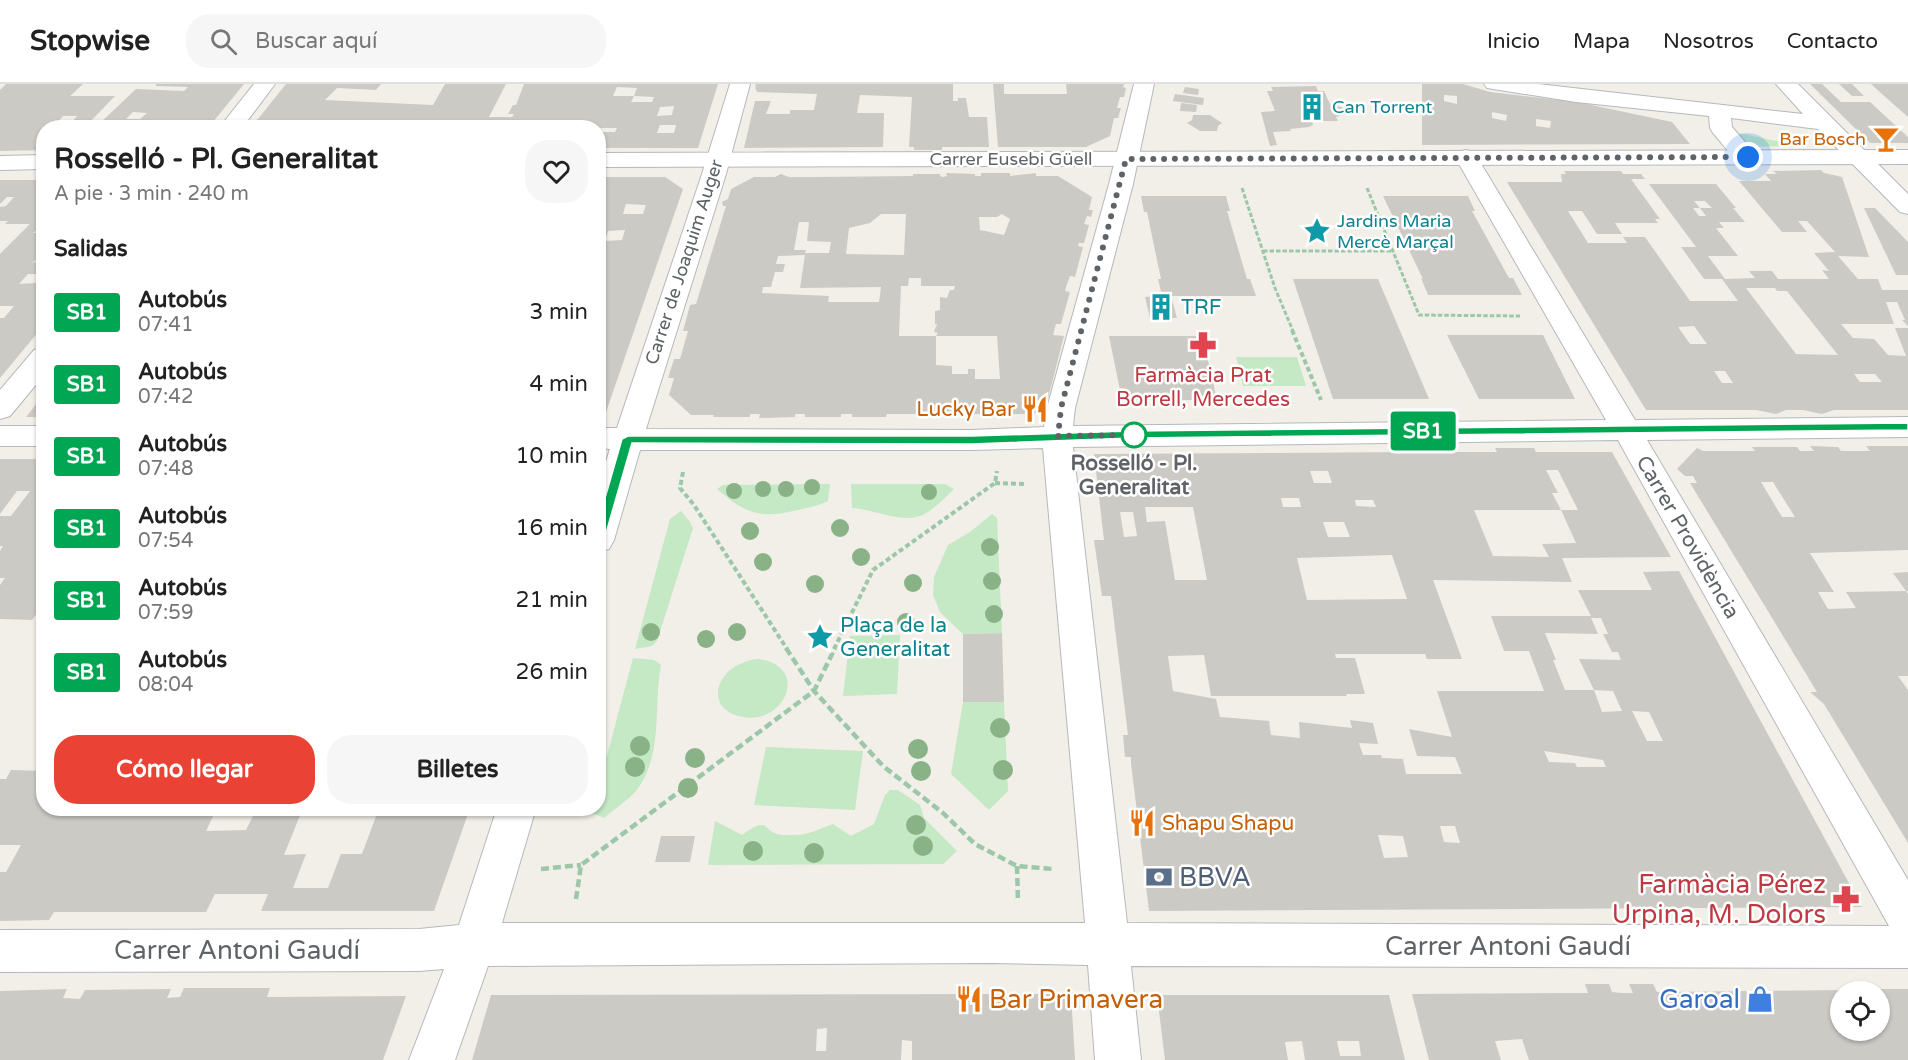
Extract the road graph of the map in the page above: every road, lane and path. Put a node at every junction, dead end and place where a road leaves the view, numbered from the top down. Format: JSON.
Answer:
{"nodes":[{"id":1,"x":265,"y":84,"type":"edge"},
{"id":2,"x":740,"y":84,"type":"edge"},
{"id":3,"x":1144,"y":84,"type":"edge"},
{"id":4,"x":1494,"y":84,"type":"edge"},
{"id":5,"x":1786,"y":84,"type":"edge"},
{"id":6,"x":1719,"y":109,"type":"junction"},
{"id":7,"x":236,"y":120,"type":"edge"},
{"id":8,"x":1824,"y":123,"type":"junction"},
{"id":9,"x":1466,"y":157,"type":"junction"},
{"id":10,"x":1748,"y":157,"type":"junction"},
{"id":11,"x":1858,"y":157,"type":"junction"},
{"id":12,"x":1908,"y":157,"type":"edge"},
{"id":13,"x":717,"y":159,"type":"junction"},
{"id":14,"x":1126,"y":159,"type":"junction"},
{"id":15,"x":606,"y":160,"type":"edge"},
{"id":16,"x":36,"y":162,"type":"edge"},
{"id":17,"x":0,"y":163,"type":"edge"},
{"id":18,"x":1364,"y":180,"type":"dead end"},
{"id":19,"x":1240,"y":181,"type":"dead end"},
{"id":20,"x":1908,"y":207,"type":"edge"},
{"id":21,"x":1393,"y":251,"type":"junction"},
{"id":22,"x":1263,"y":252,"type":"junction"},
{"id":23,"x":1560,"y":316,"type":"junction"},
{"id":24,"x":36,"y":366,"type":"edge"},
{"id":25,"x":0,"y":409,"type":"edge"},
{"id":26,"x":1908,"y":427,"type":"edge"},
{"id":27,"x":1626,"y":429,"type":"junction"},
{"id":28,"x":1331,"y":432,"type":"junction"},
{"id":29,"x":0,"y":436,"type":"edge"},
{"id":30,"x":36,"y":436,"type":"edge"},
{"id":31,"x":1058,"y":436,"type":"junction"},
{"id":32,"x":613,"y":439,"type":"edge"},
{"id":33,"x":997,"y":439,"type":"junction"},
{"id":34,"x":606,"y":486,"type":"edge"},
{"id":35,"x":680,"y":488,"type":"dead end"},
{"id":36,"x":814,"y":691,"type":"junction"},
{"id":37,"x":514,"y":816,"type":"edge"},
{"id":38,"x":1053,"y":869,"type":"dead end"},
{"id":39,"x":1908,"y":919,"type":"edge"},
{"id":40,"x":556,"y":943,"type":"junction"},
{"id":41,"x":1108,"y":944,"type":"junction"},
{"id":42,"x":474,"y":945,"type":"junction"},
{"id":43,"x":1908,"y":947,"type":"edge"},
{"id":44,"x":0,"y":951,"type":"edge"},
{"id":45,"x":432,"y":1060,"type":"edge"},
{"id":46,"x":1118,"y":1060,"type":"edge"}],
"edges":[{"from":1,"to":7,"type":"street"},
{"from":2,"to":13,"type":"street","name":"Carrer de Joaquim Auger"},
{"from":3,"to":14,"type":"street"},
{"from":4,"to":6,"type":"street"},
{"from":5,"to":8,"type":"street"},
{"from":6,"to":8,"type":"street"},
{"from":6,"to":10,"type":"street"},
{"from":8,"to":11,"type":"street"},
{"from":9,"to":10,"type":"street","name":"Carrer Eusebi Güell"},
{"from":9,"to":14,"type":"street","name":"Carrer Eusebi Güell"},
{"from":9,"to":23,"type":"street","name":"Carrer Providència"},
{"from":10,"to":11,"type":"street","name":"Carrer Eusebi Güell"},
{"from":11,"to":12,"type":"street"},
{"from":11,"to":20,"type":"street"},
{"from":13,"to":14,"type":"street","name":"Carrer Eusebi Güell"},
{"from":13,"to":15,"type":"street","name":"Carrer Eusebi Güell"},
{"from":13,"to":32,"type":"street","name":"Carrer de Joaquim Auger"},
{"from":14,"to":31,"type":"street"},
{"from":16,"to":17,"type":"street"},
{"from":18,"to":21,"type":"path"},
{"from":19,"to":22,"type":"path"},
{"from":21,"to":22,"type":"path"},
{"from":21,"to":23,"type":"path"},
{"from":22,"to":28,"type":"path"},
{"from":23,"to":27,"type":"street","name":"Carrer Providència"},
{"from":24,"to":25,"type":"street"},
{"from":26,"to":27,"type":"street"},
{"from":27,"to":28,"type":"street"},
{"from":27,"to":39,"type":"street","name":"Carrer Providència"},
{"from":28,"to":31,"type":"street"},
{"from":29,"to":30,"type":"street"},
{"from":31,"to":33,"type":"street"},
{"from":31,"to":41,"type":"street"},
{"from":32,"to":33,"type":"street"},
{"from":32,"to":34,"type":"street"},
{"from":33,"to":36,"type":"path"},
{"from":35,"to":36,"type":"path"},
{"from":36,"to":38,"type":"path"},
{"from":36,"to":40,"type":"path"},
{"from":37,"to":42,"type":"street"},
{"from":40,"to":41,"type":"street"},
{"from":40,"to":42,"type":"street"},
{"from":41,"to":43,"type":"street","name":"Carrer Antoni Gaudí"},
{"from":41,"to":46,"type":"street"},
{"from":42,"to":44,"type":"street","name":"Carrer Antoni Gaudí"},
{"from":42,"to":45,"type":"street"}]}
